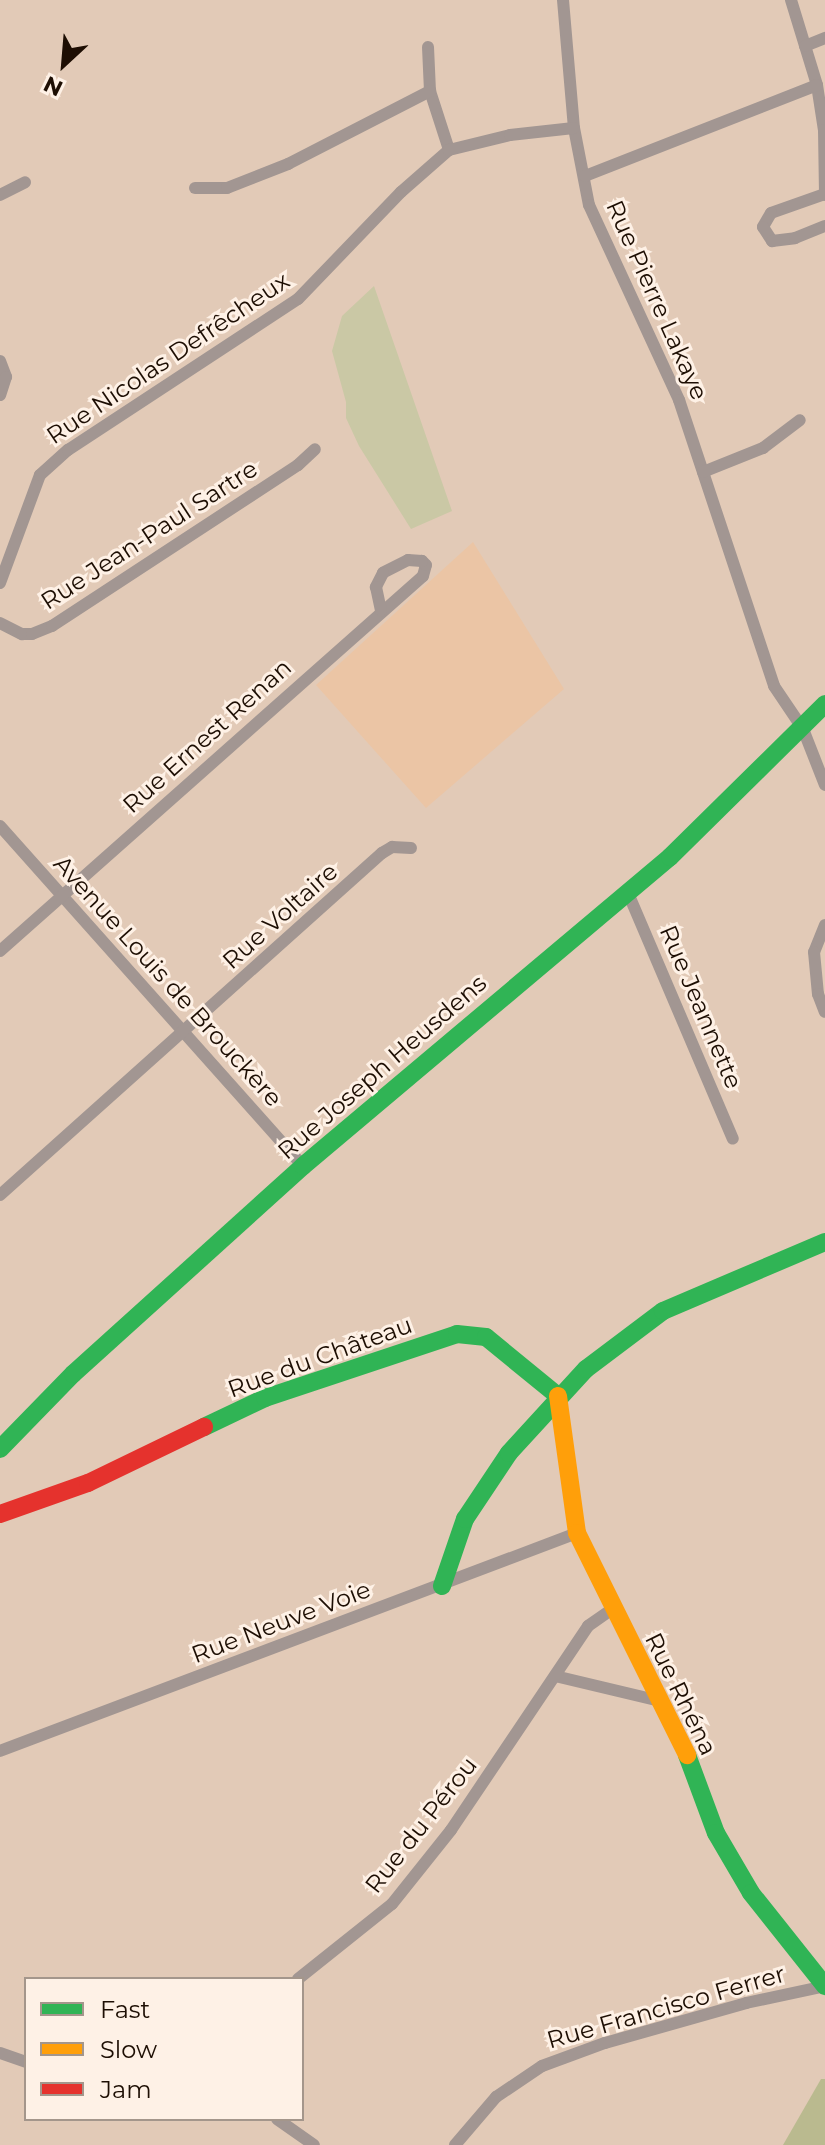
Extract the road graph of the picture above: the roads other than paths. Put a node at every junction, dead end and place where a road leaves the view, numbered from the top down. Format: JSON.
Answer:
{"nodes":[{"id":1,"x":563,"y":0,"type":"edge"},
{"id":2,"x":791,"y":0,"type":"edge"},
{"id":3,"x":825,"y":38,"type":"edge"},
{"id":4,"x":805,"y":46,"type":"junction"},
{"id":5,"x":428,"y":47,"type":"dead end"},
{"id":6,"x":817,"y":85,"type":"junction"},
{"id":7,"x":430,"y":91,"type":"junction"},
{"id":8,"x":574,"y":128,"type":"junction"},
{"id":9,"x":449,"y":150,"type":"junction"},
{"id":10,"x":585,"y":176,"type":"junction"},
{"id":11,"x":25,"y":182,"type":"dead end"},
{"id":12,"x":195,"y":188,"type":"dead end"},
{"id":13,"x":825,"y":194,"type":"edge"},
{"id":14,"x":0,"y":195,"type":"edge"},
{"id":15,"x":825,"y":226,"type":"edge"},
{"id":16,"x":0,"y":361,"type":"edge"},
{"id":17,"x":0,"y":395,"type":"edge"},
{"id":18,"x":800,"y":420,"type":"dead end"},
{"id":19,"x":315,"y":449,"type":"dead end"},
{"id":20,"x":703,"y":472,"type":"junction"},
{"id":21,"x":0,"y":583,"type":"edge"},
{"id":22,"x":381,"y":610,"type":"junction"},
{"id":23,"x":0,"y":623,"type":"edge"},
{"id":24,"x":825,"y":704,"type":"edge"},
{"id":25,"x":803,"y":729,"type":"junction"},
{"id":26,"x":825,"y":785,"type":"edge"},
{"id":27,"x":0,"y":826,"type":"edge"},
{"id":28,"x":411,"y":848,"type":"dead end"},
{"id":29,"x":628,"y":893,"type":"junction"},
{"id":30,"x":62,"y":895,"type":"junction"},
{"id":31,"x":825,"y":925,"type":"edge"},
{"id":32,"x":0,"y":951,"type":"edge"},
{"id":33,"x":825,"y":1012,"type":"edge"},
{"id":34,"x":183,"y":1031,"type":"junction"},
{"id":35,"x":733,"y":1139,"type":"dead end"},
{"id":36,"x":303,"y":1166,"type":"junction"},
{"id":37,"x":0,"y":1195,"type":"edge"},
{"id":38,"x":825,"y":1242,"type":"edge"},
{"id":39,"x":558,"y":1396,"type":"junction"},
{"id":40,"x":0,"y":1449,"type":"edge"},
{"id":41,"x":0,"y":1514,"type":"edge"},
{"id":42,"x":577,"y":1533,"type":"junction"},
{"id":43,"x":442,"y":1586,"type":"junction"},
{"id":44,"x":612,"y":1609,"type":"junction"},
{"id":45,"x":555,"y":1676,"type":"junction"},
{"id":46,"x":660,"y":1701,"type":"junction"},
{"id":47,"x":0,"y":1751,"type":"edge"},
{"id":48,"x":301,"y":1977,"type":"edge"},
{"id":49,"x":825,"y":1986,"type":"edge"},
{"id":50,"x":2,"y":2054,"type":"edge"},
{"id":51,"x":24,"y":2061,"type":"edge"},
{"id":52,"x":0,"y":2068,"type":"edge"},
{"id":53,"x":280,"y":2121,"type":"edge"},
{"id":54,"x":314,"y":2145,"type":"edge"},
{"id":55,"x":455,"y":2145,"type":"edge"}],
"edges":[{"from":1,"to":8,"type":"street","name":"Rue Pierre Lakaye"},
{"from":2,"to":4,"type":"street"},
{"from":3,"to":4,"type":"street"},
{"from":4,"to":6,"type":"street"},
{"from":5,"to":7,"type":"street"},
{"from":6,"to":10,"type":"street"},
{"from":6,"to":13,"type":"street"},
{"from":7,"to":9,"type":"street"},
{"from":7,"to":12,"type":"street"},
{"from":8,"to":9,"type":"street","name":"Rue Nicolas Defrêcheux"},
{"from":8,"to":10,"type":"street","name":"Rue Pierre Lakaye"},
{"from":9,"to":21,"type":"street","name":"Rue Nicolas Defrêcheux"},
{"from":10,"to":20,"type":"street","name":"Rue Pierre Lakaye"},
{"from":11,"to":14,"type":"street"},
{"from":13,"to":15,"type":"street"},
{"from":16,"to":17,"type":"street"},
{"from":18,"to":20,"type":"street"},
{"from":19,"to":23,"type":"street","name":"Rue Jean-Paul Sartre"},
{"from":20,"to":25,"type":"street","name":"Rue Pierre Lakaye"},
{"from":22,"to":22,"type":"street","name":"Rue Ernest Renan"},
{"from":22,"to":30,"type":"street","name":"Rue Ernest Renan"},
{"from":24,"to":25,"type":"street","name":"Rue Joseph Heusdens"},
{"from":25,"to":26,"type":"street","name":"Rue Pierre Lakaye"},
{"from":25,"to":29,"type":"street","name":"Rue Joseph Heusdens"},
{"from":27,"to":30,"type":"street","name":"Avenue Louis de Brouckère"},
{"from":28,"to":34,"type":"street","name":"Rue Voltaire"},
{"from":29,"to":35,"type":"street","name":"Rue Jeannette"},
{"from":29,"to":36,"type":"street","name":"Rue Joseph Heusdens"},
{"from":30,"to":32,"type":"street","name":"Rue Ernest Renan"},
{"from":30,"to":34,"type":"street","name":"Avenue Louis de Brouckère"},
{"from":31,"to":33,"type":"street"},
{"from":34,"to":36,"type":"street","name":"Avenue Louis de Brouckère"},
{"from":34,"to":37,"type":"street","name":"Rue Voltaire"},
{"from":36,"to":40,"type":"street","name":"Rue Joseph Heusdens"},
{"from":38,"to":39,"type":"street"},
{"from":39,"to":41,"type":"street","name":"Rue du Château"},
{"from":39,"to":42,"type":"street","name":"Rue Rhéna"},
{"from":39,"to":43,"type":"street"},
{"from":42,"to":43,"type":"street","name":"Rue Neuve Voie"},
{"from":42,"to":44,"type":"street","name":"Rue Rhéna"},
{"from":43,"to":47,"type":"street","name":"Rue Neuve Voie"},
{"from":44,"to":45,"type":"street","name":"Rue du Pérou"},
{"from":44,"to":46,"type":"street","name":"Rue Rhéna"},
{"from":45,"to":46,"type":"street"},
{"from":45,"to":48,"type":"street","name":"Rue du Pérou"},
{"from":46,"to":49,"type":"street","name":"Rue Rhéna"},
{"from":49,"to":55,"type":"street","name":"Rue Francisco Ferrer"},
{"from":50,"to":51,"type":"street"},
{"from":50,"to":52,"type":"street"},
{"from":53,"to":54,"type":"street"}]}
